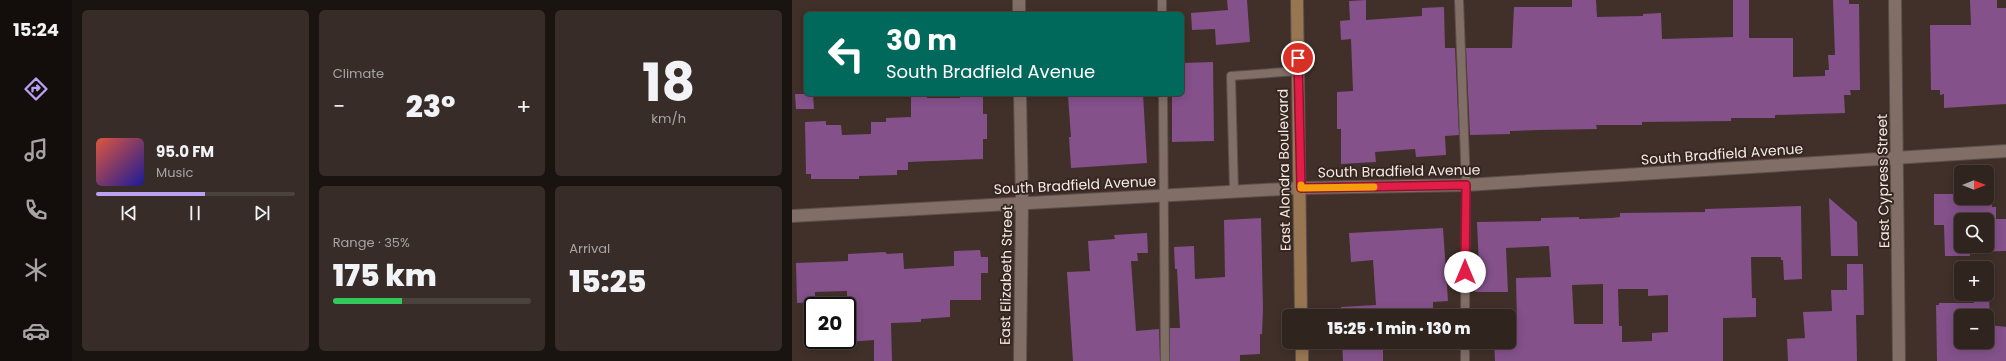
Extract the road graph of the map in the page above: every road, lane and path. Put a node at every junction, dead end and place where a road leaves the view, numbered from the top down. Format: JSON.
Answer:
{"nodes":[{"id":1,"x":1019,"y":0,"type":"edge"},
{"id":2,"x":1162,"y":0,"type":"edge"},
{"id":3,"x":1297,"y":0,"type":"edge"},
{"id":4,"x":1459,"y":0,"type":"edge"},
{"id":5,"x":1895,"y":0,"type":"edge"},
{"id":6,"x":1019,"y":12,"type":"edge"},
{"id":7,"x":1162,"y":12,"type":"edge"},
{"id":8,"x":1298,"y":71,"type":"junction"},
{"id":9,"x":1020,"y":96,"type":"edge"},
{"id":10,"x":1163,"y":96,"type":"edge"},
{"id":11,"x":2006,"y":151,"type":"edge"},
{"id":12,"x":1898,"y":158,"type":"junction"},
{"id":13,"x":1466,"y":185,"type":"junction"},
{"id":14,"x":1301,"y":188,"type":"junction"},
{"id":15,"x":1234,"y":191,"type":"junction"},
{"id":16,"x":1165,"y":196,"type":"junction"},
{"id":17,"x":1022,"y":203,"type":"junction"},
{"id":18,"x":792,"y":216,"type":"edge"},
{"id":19,"x":1302,"y":309,"type":"edge"},
{"id":20,"x":1465,"y":309,"type":"edge"},
{"id":21,"x":1302,"y":349,"type":"edge"},
{"id":22,"x":1465,"y":349,"type":"edge"},
{"id":23,"x":1020,"y":361,"type":"edge"},
{"id":24,"x":1165,"y":361,"type":"edge"},
{"id":25,"x":1302,"y":361,"type":"edge"},
{"id":26,"x":1465,"y":361,"type":"edge"},
{"id":27,"x":1899,"y":361,"type":"edge"}],
"edges":[{"from":1,"to":6,"type":"street"},
{"from":2,"to":7,"type":"lane"},
{"from":3,"to":8,"type":"main road","name":"East Alondra Boulevard"},
{"from":4,"to":13,"type":"lane"},
{"from":5,"to":12,"type":"street","name":"East Cypress Street"},
{"from":8,"to":14,"type":"main road","name":"East Alondra Boulevard"},
{"from":8,"to":15,"type":"lane"},
{"from":9,"to":17,"type":"street","name":"East Elizabeth Street"},
{"from":10,"to":16,"type":"lane"},
{"from":11,"to":12,"type":"street","name":"South Bradfield Avenue"},
{"from":12,"to":13,"type":"street","name":"South Bradfield Avenue"},
{"from":12,"to":27,"type":"street","name":"East Cypress Street"},
{"from":13,"to":14,"type":"street","name":"South Bradfield Avenue"},
{"from":13,"to":20,"type":"lane"},
{"from":14,"to":15,"type":"street","name":"South Bradfield Avenue"},
{"from":14,"to":19,"type":"main road","name":"East Alondra Boulevard"},
{"from":15,"to":16,"type":"street","name":"South Bradfield Avenue"},
{"from":16,"to":17,"type":"street","name":"South Bradfield Avenue"},
{"from":16,"to":24,"type":"lane"},
{"from":17,"to":18,"type":"street","name":"South Bradfield Avenue"},
{"from":17,"to":23,"type":"street","name":"East Elizabeth Street"},
{"from":21,"to":25,"type":"main road"},
{"from":22,"to":26,"type":"lane"}]}
